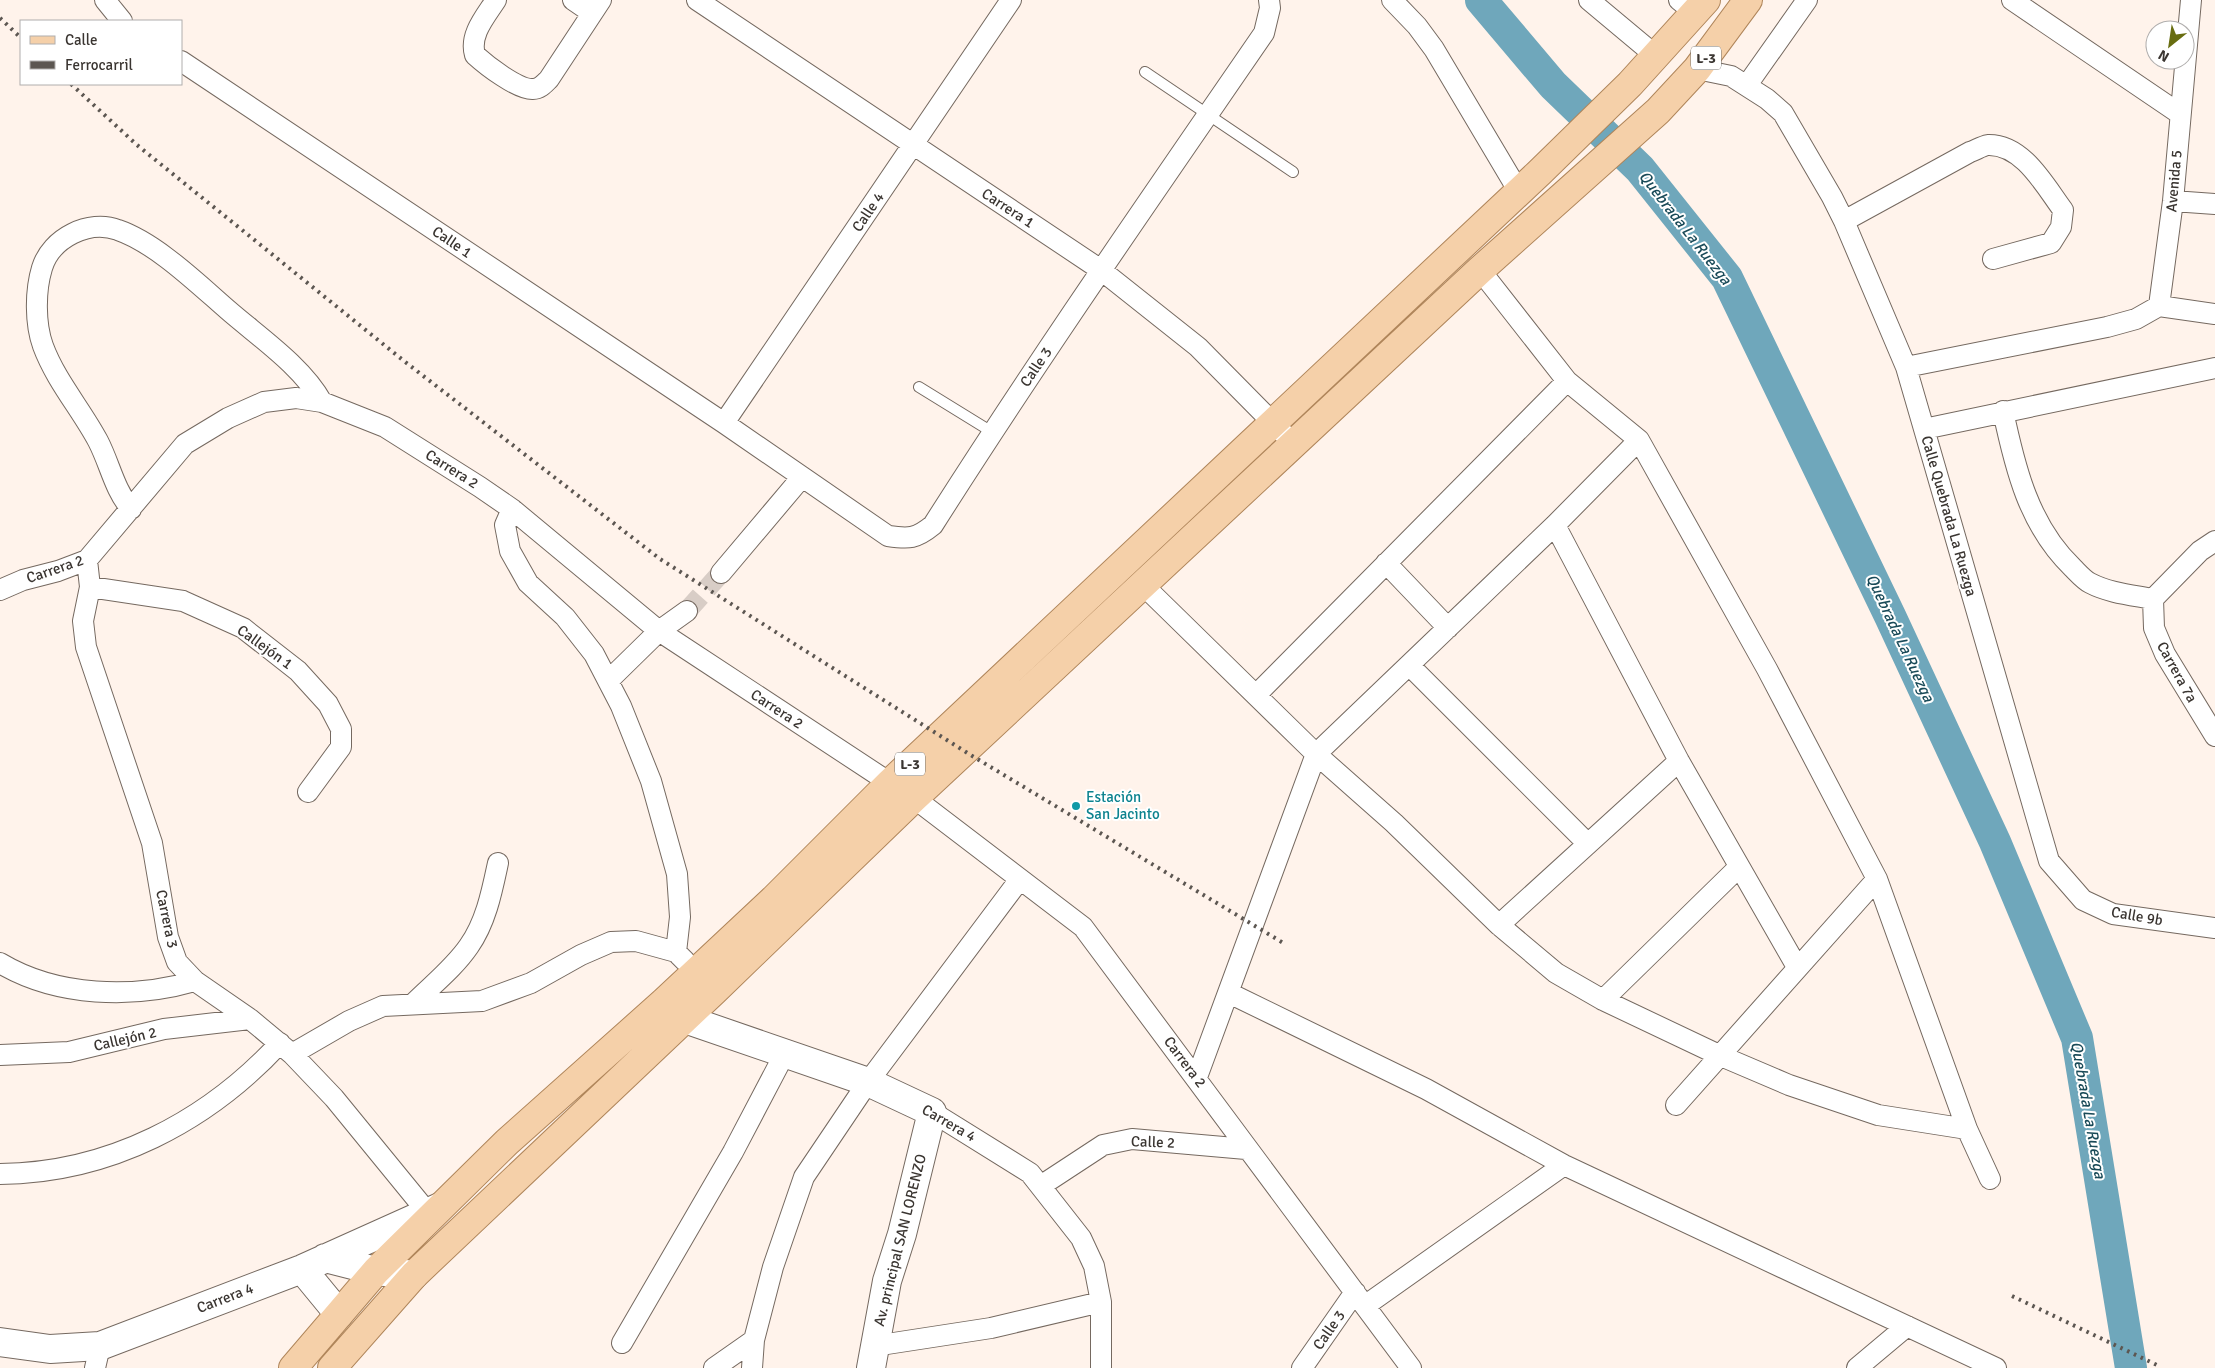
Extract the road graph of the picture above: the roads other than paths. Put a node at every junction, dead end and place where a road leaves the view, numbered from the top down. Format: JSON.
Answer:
{"nodes":[{"id":1,"x":105,"y":0,"type":"edge"},
{"id":2,"x":496,"y":0,"type":"edge"},
{"id":3,"x":573,"y":0,"type":"edge"},
{"id":4,"x":697,"y":0,"type":"edge"},
{"id":5,"x":1011,"y":0,"type":"edge"},
{"id":6,"x":1269,"y":0,"type":"edge"},
{"id":7,"x":1392,"y":0,"type":"edge"},
{"id":8,"x":1589,"y":0,"type":"edge"},
{"id":9,"x":1748,"y":0,"type":"edge"},
{"id":10,"x":1807,"y":0,"type":"edge"},
{"id":11,"x":2012,"y":0,"type":"edge"},
{"id":12,"x":2191,"y":0,"type":"edge"},
{"id":13,"x":1693,"y":4,"type":"edge"},
{"id":14,"x":596,"y":7,"type":"edge"},
{"id":15,"x":121,"y":20,"type":"edge"},
{"id":16,"x":1656,"y":56,"type":"junction"},
{"id":17,"x":182,"y":62,"type":"edge"},
{"id":18,"x":1697,"y":69,"type":"junction"},
{"id":19,"x":1145,"y":72,"type":"dead end"},
{"id":20,"x":1748,"y":85,"type":"junction"},
{"id":21,"x":2180,"y":114,"type":"junction"},
{"id":22,"x":1208,"y":115,"type":"junction"},
{"id":23,"x":913,"y":145,"type":"junction"},
{"id":24,"x":1293,"y":172,"type":"dead end"},
{"id":25,"x":1519,"y":192,"type":"junction"},
{"id":26,"x":2173,"y":201,"type":"junction"},
{"id":27,"x":2215,"y":204,"type":"edge"},
{"id":28,"x":1844,"y":221,"type":"junction"},
{"id":29,"x":1993,"y":259,"type":"dead end"},
{"id":30,"x":1101,"y":270,"type":"junction"},
{"id":31,"x":1480,"y":270,"type":"junction"},
{"id":32,"x":2159,"y":306,"type":"junction"},
{"id":33,"x":2215,"y":314,"type":"edge"},
{"id":34,"x":1906,"y":367,"type":"junction"},
{"id":35,"x":2215,"y":368,"type":"edge"},
{"id":36,"x":1567,"y":381,"type":"junction"},
{"id":37,"x":919,"y":387,"type":"dead end"},
{"id":38,"x":322,"y":402,"type":"junction"},
{"id":39,"x":2003,"y":411,"type":"junction"},
{"id":40,"x":724,"y":423,"type":"junction"},
{"id":41,"x":1273,"y":424,"type":"junction"},
{"id":42,"x":1924,"y":428,"type":"junction"},
{"id":43,"x":992,"y":432,"type":"junction"},
{"id":44,"x":1639,"y":440,"type":"junction"},
{"id":45,"x":1296,"y":444,"type":"junction"},
{"id":46,"x":802,"y":477,"type":"junction"},
{"id":47,"x":131,"y":509,"type":"junction"},
{"id":48,"x":512,"y":509,"type":"junction"},
{"id":49,"x":1555,"y":525,"type":"junction"},
{"id":50,"x":2215,"y":542,"type":"edge"},
{"id":51,"x":87,"y":560,"type":"junction"},
{"id":52,"x":1386,"y":563,"type":"junction"},
{"id":53,"x":721,"y":573,"type":"tunnel mouth"},
{"id":54,"x":1142,"y":584,"type":"junction"},
{"id":55,"x":90,"y":587,"type":"junction"},
{"id":56,"x":0,"y":590,"type":"edge"},
{"id":57,"x":2153,"y":599,"type":"junction"},
{"id":58,"x":687,"y":611,"type":"tunnel mouth"},
{"id":59,"x":1448,"y":628,"type":"junction"},
{"id":60,"x":659,"y":631,"type":"junction"},
{"id":61,"x":1410,"y":666,"type":"junction"},
{"id":62,"x":609,"y":680,"type":"junction"},
{"id":63,"x":1256,"y":694,"type":"junction"},
{"id":64,"x":2215,"y":736,"type":"edge"},
{"id":65,"x":1316,"y":754,"type":"junction"},
{"id":66,"x":1679,"y":761,"type":"junction"},
{"id":67,"x":890,"y":783,"type":"junction"},
{"id":68,"x":308,"y":792,"type":"dead end"},
{"id":69,"x":914,"y":798,"type":"junction"},
{"id":70,"x":1588,"y":844,"type":"junction"},
{"id":71,"x":2049,"y":861,"type":"joint"},
{"id":72,"x":498,"y":863,"type":"dead end"},
{"id":73,"x":1739,"y":867,"type":"junction"},
{"id":74,"x":1020,"y":879,"type":"junction"},
{"id":75,"x":1877,"y":879,"type":"junction"},
{"id":76,"x":1499,"y":925,"type":"junction"},
{"id":77,"x":2215,"y":928,"type":"edge"},
{"id":78,"x":676,"y":952,"type":"junction"},
{"id":79,"x":0,"y":963,"type":"edge"},
{"id":80,"x":1797,"y":967,"type":"junction"},
{"id":81,"x":195,"y":981,"type":"junction"},
{"id":82,"x":706,"y":981,"type":"junction"},
{"id":83,"x":1229,"y":993,"type":"junction"},
{"id":84,"x":1602,"y":1000,"type":"junction"},
{"id":85,"x":413,"y":1004,"type":"junction"},
{"id":86,"x":661,"y":1005,"type":"junction"},
{"id":87,"x":250,"y":1019,"type":"junction"},
{"id":88,"x":685,"y":1019,"type":"junction"},
{"id":89,"x":286,"y":1048,"type":"junction"},
{"id":90,"x":784,"y":1053,"type":"junction"},
{"id":91,"x":0,"y":1055,"type":"edge"},
{"id":92,"x":1720,"y":1056,"type":"junction"},
{"id":93,"x":1197,"y":1077,"type":"junction"},
{"id":94,"x":868,"y":1082,"type":"junction"},
{"id":95,"x":1676,"y":1105,"type":"dead end"},
{"id":96,"x":932,"y":1112,"type":"junction"},
{"id":97,"x":1967,"y":1129,"type":"junction"},
{"id":98,"x":1246,"y":1149,"type":"junction"},
{"id":99,"x":1564,"y":1165,"type":"junction"},
{"id":100,"x":0,"y":1174,"type":"edge"},
{"id":101,"x":1990,"y":1179,"type":"dead end"},
{"id":102,"x":1042,"y":1185,"type":"junction"},
{"id":103,"x":434,"y":1210,"type":"junction"},
{"id":104,"x":313,"y":1264,"type":"junction"},
{"id":105,"x":376,"y":1271,"type":"junction"},
{"id":106,"x":414,"y":1275,"type":"junction"},
{"id":107,"x":1361,"y":1298,"type":"junction"},
{"id":108,"x":1101,"y":1302,"type":"junction"},
{"id":109,"x":339,"y":1314,"type":"junction"},
{"id":110,"x":1907,"y":1326,"type":"junction"},
{"id":111,"x":754,"y":1340,"type":"junction"},
{"id":112,"x":0,"y":1342,"type":"edge"},
{"id":113,"x":622,"y":1343,"type":"dead end"},
{"id":114,"x":98,"y":1357,"type":"edge"},
{"id":115,"x":872,"y":1357,"type":"edge"},
{"id":116,"x":1968,"y":1362,"type":"edge"},
{"id":117,"x":294,"y":1368,"type":"edge"},
{"id":118,"x":332,"y":1368,"type":"edge"},
{"id":119,"x":714,"y":1368,"type":"edge"},
{"id":120,"x":752,"y":1368,"type":"edge"},
{"id":121,"x":1101,"y":1368,"type":"edge"},
{"id":122,"x":1302,"y":1368,"type":"edge"},
{"id":123,"x":1411,"y":1368,"type":"edge"},
{"id":124,"x":1857,"y":1368,"type":"edge"},
{"id":125,"x":1996,"y":1368,"type":"edge"}],
"edges":[{"from":1,"to":15,"type":"street"},
{"from":2,"to":14,"type":"street"},
{"from":3,"to":14,"type":"street"},
{"from":4,"to":23,"type":"street","name":"Carrera 1"},
{"from":5,"to":23,"type":"street","name":"Calle 4"},
{"from":6,"to":22,"type":"street","name":"Calle 3"},
{"from":7,"to":25,"type":"street"},
{"from":8,"to":16,"type":"street"},
{"from":9,"to":18,"type":"main road","number":"L-3"},
{"from":10,"to":20,"type":"street"},
{"from":11,"to":21,"type":"street"},
{"from":12,"to":21,"type":"street","name":"Avenida 5"},
{"from":13,"to":16,"type":"main road","number":"L-3"},
{"from":16,"to":25,"type":"main road","number":"L-3"},
{"from":17,"to":40,"type":"street","name":"Calle 1"},
{"from":18,"to":20,"type":"street"},
{"from":18,"to":31,"type":"main road","number":"L-3"},
{"from":19,"to":22,"type":"lane"},
{"from":20,"to":28,"type":"street"},
{"from":21,"to":26,"type":"street","name":"Avenida 5"},
{"from":22,"to":24,"type":"lane"},
{"from":22,"to":30,"type":"street","name":"Calle 3"},
{"from":23,"to":30,"type":"street","name":"Carrera 1"},
{"from":23,"to":40,"type":"street","name":"Calle 4"},
{"from":25,"to":41,"type":"main road","number":"L-3"},
{"from":26,"to":27,"type":"street"},
{"from":26,"to":32,"type":"street","name":"Avenida 5"},
{"from":28,"to":29,"type":"street"},
{"from":28,"to":34,"type":"street"},
{"from":30,"to":41,"type":"street","name":"Carrera 1"},
{"from":30,"to":43,"type":"street","name":"Calle 3"},
{"from":31,"to":36,"type":"street"},
{"from":31,"to":45,"type":"main road","number":"L-3"},
{"from":32,"to":33,"type":"street"},
{"from":32,"to":34,"type":"street"},
{"from":34,"to":42,"type":"street"},
{"from":35,"to":39,"type":"street","name":"Calle Quebrada La Ruezga"},
{"from":36,"to":44,"type":"street"},
{"from":36,"to":52,"type":"street"},
{"from":37,"to":43,"type":"lane"},
{"from":38,"to":47,"type":"street","name":"Carrera 2"},
{"from":38,"to":47,"type":"street"},
{"from":38,"to":48,"type":"street","name":"Carrera 2"},
{"from":39,"to":42,"type":"street","name":"Calle Quebrada La Ruezga"},
{"from":39,"to":57,"type":"street"},
{"from":40,"to":46,"type":"street","name":"Calle 3"},
{"from":41,"to":45,"type":"street","name":"Carrera 1"},
{"from":41,"to":67,"type":"main road","number":"L-3"},
{"from":42,"to":71,"type":"street","name":"Calle Quebrada La Ruezga"},
{"from":43,"to":46,"type":"street","name":"Calle 3"},
{"from":44,"to":49,"type":"street"},
{"from":44,"to":75,"type":"street"},
{"from":45,"to":54,"type":"main road","number":"L-3"},
{"from":46,"to":53,"type":"street"},
{"from":47,"to":51,"type":"street","name":"Carrera 2"},
{"from":48,"to":60,"type":"street","name":"Carrera 2"},
{"from":48,"to":62,"type":"street"},
{"from":49,"to":59,"type":"street"},
{"from":49,"to":66,"type":"street"},
{"from":50,"to":57,"type":"street"},
{"from":51,"to":55,"type":"street","name":"Carrera 3"},
{"from":51,"to":56,"type":"street","name":"Carrera 2"},
{"from":52,"to":59,"type":"street"},
{"from":52,"to":63,"type":"street"},
{"from":54,"to":63,"type":"street"},
{"from":54,"to":69,"type":"main road","number":"L-3"},
{"from":55,"to":68,"type":"street","name":"Callejón 1"},
{"from":55,"to":81,"type":"street","name":"Carrera 3"},
{"from":57,"to":64,"type":"street","name":"Carrera 7a"},
{"from":58,"to":60,"type":"street"},
{"from":59,"to":61,"type":"street"},
{"from":60,"to":62,"type":"street"},
{"from":60,"to":67,"type":"street","name":"Carrera 2"},
{"from":61,"to":65,"type":"street"},
{"from":61,"to":70,"type":"street"},
{"from":62,"to":78,"type":"street"},
{"from":63,"to":65,"type":"street"},
{"from":65,"to":76,"type":"street"},
{"from":65,"to":83,"type":"street"},
{"from":66,"to":70,"type":"street"},
{"from":66,"to":73,"type":"street"},
{"from":67,"to":82,"type":"main road","number":"L-3"},
{"from":69,"to":74,"type":"street","name":"Carrera 2"},
{"from":69,"to":82,"type":"main road","number":"L-3"},
{"from":70,"to":76,"type":"street"},
{"from":71,"to":77,"type":"street","name":"Calle 9b"},
{"from":72,"to":85,"type":"street"},
{"from":73,"to":80,"type":"street"},
{"from":73,"to":84,"type":"street"},
{"from":74,"to":93,"type":"street","name":"Carrera 2"},
{"from":74,"to":94,"type":"street"},
{"from":75,"to":80,"type":"street"},
{"from":75,"to":97,"type":"street"},
{"from":76,"to":84,"type":"street"},
{"from":78,"to":82,"type":"street"},
{"from":78,"to":85,"type":"street"},
{"from":79,"to":81,"type":"street"},
{"from":80,"to":92,"type":"street"},
{"from":81,"to":87,"type":"street","name":"Carrera 3"},
{"from":82,"to":86,"type":"main road","number":"L-3"},
{"from":82,"to":88,"type":"main road","number":"L-3"},
{"from":83,"to":93,"type":"street"},
{"from":83,"to":99,"type":"street"},
{"from":84,"to":92,"type":"street"},
{"from":85,"to":89,"type":"street"},
{"from":86,"to":88,"type":"street","name":"Carrera 4"},
{"from":86,"to":103,"type":"main road","number":"L-3"},
{"from":87,"to":89,"type":"street","name":"Carrera 3"},
{"from":87,"to":91,"type":"street","name":"Callejón 2"},
{"from":88,"to":90,"type":"street","name":"Carrera 4"},
{"from":88,"to":106,"type":"main road","number":"L-3"},
{"from":89,"to":100,"type":"street"},
{"from":89,"to":103,"type":"street","name":"Carrera 3"},
{"from":90,"to":94,"type":"street","name":"Carrera 4"},
{"from":90,"to":113,"type":"street"},
{"from":92,"to":95,"type":"street"},
{"from":92,"to":97,"type":"street"},
{"from":93,"to":98,"type":"street","name":"Carrera 2"},
{"from":94,"to":96,"type":"street","name":"Carrera 4"},
{"from":94,"to":111,"type":"street"},
{"from":96,"to":102,"type":"street","name":"Carrera 4"},
{"from":96,"to":115,"type":"street","name":"Av. principal SAN LORENZO"},
{"from":97,"to":101,"type":"street"},
{"from":98,"to":102,"type":"street","name":"Calle 2"},
{"from":98,"to":107,"type":"street","name":"Carrera 2"},
{"from":99,"to":107,"type":"street","name":"Calle 3"},
{"from":99,"to":110,"type":"street"},
{"from":102,"to":108,"type":"street","name":"Carrera 4"},
{"from":103,"to":104,"type":"street","name":"Carrera 4"},
{"from":103,"to":105,"type":"main road","number":"L-3"},
{"from":104,"to":105,"type":"street"},
{"from":104,"to":109,"type":"street"},
{"from":104,"to":114,"type":"street","name":"Carrera 4"},
{"from":105,"to":106,"type":"street"},
{"from":105,"to":109,"type":"main road","number":"L-3"},
{"from":106,"to":118,"type":"main road","number":"L-3"},
{"from":107,"to":122,"type":"street","name":"Calle 3"},
{"from":107,"to":123,"type":"street","name":"Carrera 2"},
{"from":108,"to":115,"type":"street"},
{"from":108,"to":121,"type":"street","name":"Carrera 4"},
{"from":109,"to":117,"type":"main road","number":"L-3"},
{"from":110,"to":116,"type":"street"},
{"from":110,"to":124,"type":"street"},
{"from":111,"to":119,"type":"street"},
{"from":111,"to":120,"type":"street"},
{"from":112,"to":114,"type":"street","name":"Carrera 4"},
{"from":116,"to":125,"type":"street"}]}
